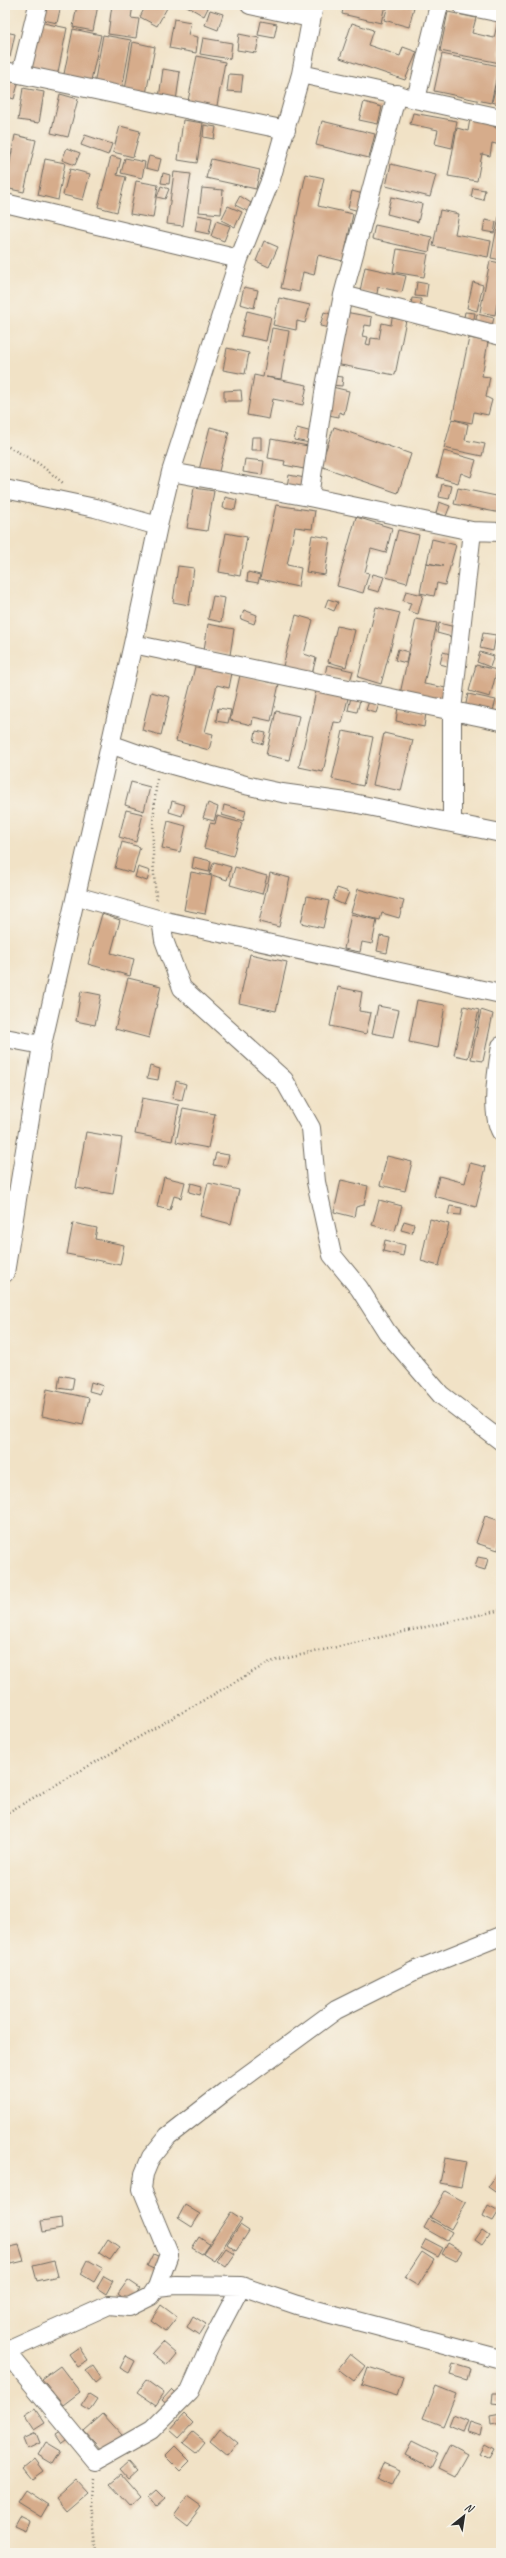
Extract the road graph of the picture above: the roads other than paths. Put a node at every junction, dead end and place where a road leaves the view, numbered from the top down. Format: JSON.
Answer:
{"nodes":[{"id":1,"x":38,"y":5,"type":"edge"},
{"id":2,"x":250,"y":5,"type":"edge"},
{"id":3,"x":439,"y":5,"type":"edge"},
{"id":4,"x":462,"y":5,"type":"edge"},
{"id":5,"x":312,"y":12,"type":"edge"},
{"id":6,"x":501,"y":13,"type":"edge"},
{"id":7,"x":13,"y":73,"type":"edge"},
{"id":8,"x":301,"y":74,"type":"junction"},
{"id":9,"x":397,"y":94,"type":"junction"},
{"id":10,"x":416,"y":99,"type":"junction"},
{"id":11,"x":501,"y":118,"type":"edge"},
{"id":12,"x":286,"y":130,"type":"junction"},
{"id":13,"x":5,"y":203,"type":"edge"},
{"id":14,"x":239,"y":259,"type":"junction"},
{"id":15,"x":343,"y":295,"type":"junction"},
{"id":16,"x":501,"y":336,"type":"edge"},
{"id":17,"x":171,"y":472,"type":"junction"},
{"id":18,"x":5,"y":489,"type":"edge"},
{"id":19,"x":309,"y":497,"type":"junction"},
{"id":20,"x":158,"y":526,"type":"junction"},
{"id":21,"x":472,"y":531,"type":"junction"},
{"id":22,"x":501,"y":532,"type":"edge"},
{"id":23,"x":133,"y":644,"type":"junction"},
{"id":24,"x":452,"y":710,"type":"junction"},
{"id":25,"x":501,"y":721,"type":"edge"},
{"id":26,"x":110,"y":744,"type":"junction"},
{"id":27,"x":452,"y":821,"type":"junction"},
{"id":28,"x":501,"y":833,"type":"edge"},
{"id":29,"x":76,"y":896,"type":"junction"},
{"id":30,"x":161,"y":920,"type":"junction"},
{"id":31,"x":501,"y":994,"type":"edge"},
{"id":32,"x":5,"y":1038,"type":"edge"},
{"id":33,"x":42,"y":1045,"type":"junction"},
{"id":34,"x":501,"y":1046,"type":"edge"},
{"id":35,"x":500,"y":1127,"type":"edge"},
{"id":36,"x":5,"y":1273,"type":"edge"},
{"id":37,"x":501,"y":1441,"type":"edge"},
{"id":38,"x":501,"y":1936,"type":"edge"},
{"id":39,"x":241,"y":2286,"type":"junction"},
{"id":40,"x":157,"y":2287,"type":"junction"},
{"id":41,"x":5,"y":2352,"type":"edge"},
{"id":42,"x":501,"y":2359,"type":"edge"}],
"edges":[{"from":1,"to":7,"type":"street"},
{"from":2,"to":5,"type":"street"},
{"from":3,"to":10,"type":"street"},
{"from":4,"to":6,"type":"street"},
{"from":5,"to":8,"type":"street"},
{"from":7,"to":12,"type":"street"},
{"from":8,"to":9,"type":"street"},
{"from":8,"to":12,"type":"street"},
{"from":9,"to":10,"type":"street"},
{"from":9,"to":15,"type":"street"},
{"from":10,"to":11,"type":"street"},
{"from":12,"to":14,"type":"street"},
{"from":13,"to":14,"type":"street"},
{"from":14,"to":17,"type":"street"},
{"from":15,"to":16,"type":"street"},
{"from":15,"to":19,"type":"street"},
{"from":17,"to":19,"type":"street"},
{"from":17,"to":20,"type":"street"},
{"from":18,"to":20,"type":"street"},
{"from":19,"to":21,"type":"street"},
{"from":20,"to":23,"type":"street"},
{"from":21,"to":22,"type":"street"},
{"from":21,"to":24,"type":"street"},
{"from":23,"to":24,"type":"street"},
{"from":23,"to":26,"type":"street"},
{"from":24,"to":25,"type":"street"},
{"from":24,"to":27,"type":"street"},
{"from":26,"to":27,"type":"street"},
{"from":26,"to":29,"type":"street"},
{"from":27,"to":28,"type":"street"},
{"from":29,"to":30,"type":"street"},
{"from":29,"to":33,"type":"street"},
{"from":30,"to":31,"type":"street"},
{"from":30,"to":37,"type":"street"},
{"from":32,"to":33,"type":"street"},
{"from":33,"to":36,"type":"street"},
{"from":34,"to":35,"type":"street"},
{"from":38,"to":40,"type":"street"},
{"from":39,"to":40,"type":"street"},
{"from":39,"to":41,"type":"street"},
{"from":39,"to":42,"type":"street"},
{"from":40,"to":41,"type":"street"}]}
